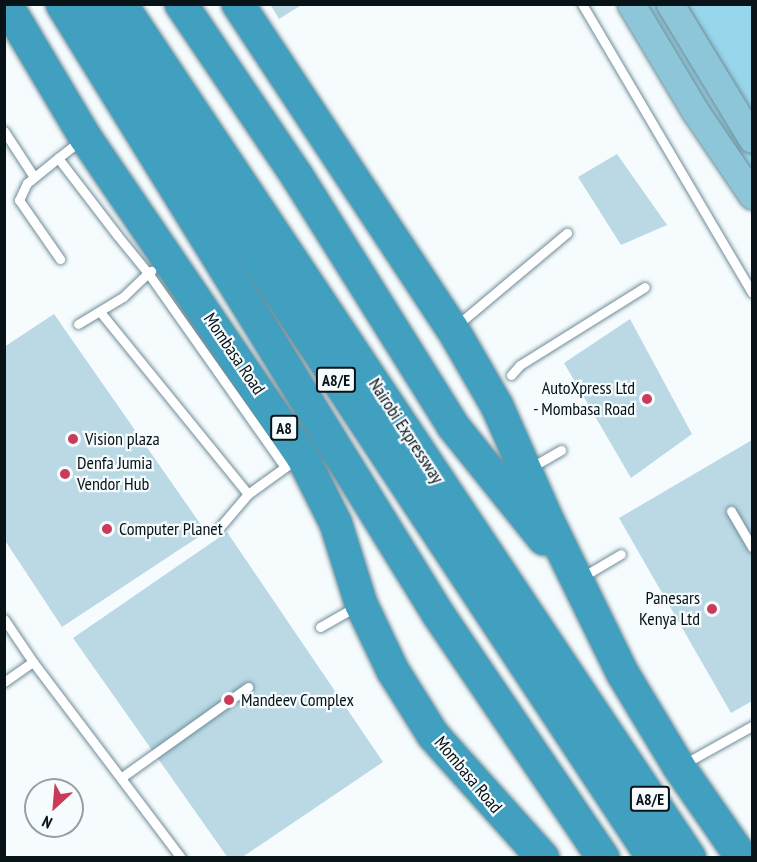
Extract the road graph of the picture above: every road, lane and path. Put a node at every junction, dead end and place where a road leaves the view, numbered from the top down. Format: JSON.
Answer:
{"nodes":[{"id":1,"x":6,"y":4,"type":"edge"},
{"id":2,"x":62,"y":4,"type":"edge"},
{"id":3,"x":88,"y":4,"type":"edge"},
{"id":4,"x":121,"y":4,"type":"edge"},
{"id":5,"x":181,"y":4,"type":"edge"},
{"id":6,"x":238,"y":4,"type":"edge"},
{"id":7,"x":582,"y":4,"type":"edge"},
{"id":8,"x":631,"y":4,"type":"edge"},
{"id":9,"x":670,"y":4,"type":"edge"},
{"id":10,"x":4,"y":130,"type":"edge"},
{"id":11,"x":85,"y":137,"type":"junction"},
{"id":12,"x":753,"y":139,"type":"edge"},
{"id":13,"x":58,"y":158,"type":"junction"},
{"id":14,"x":34,"y":177,"type":"junction"},
{"id":15,"x":753,"y":195,"type":"edge"},
{"id":16,"x":567,"y":233,"type":"dead end"},
{"id":17,"x":60,"y":259,"type":"dead end"},
{"id":18,"x":159,"y":266,"type":"junction"},
{"id":19,"x":645,"y":287,"type":"dead end"},
{"id":20,"x":753,"y":293,"type":"edge"},
{"id":21,"x":101,"y":313,"type":"junction"},
{"id":22,"x":78,"y":324,"type":"dead end"},
{"id":23,"x":452,"y":328,"type":"junction"},
{"id":24,"x":511,"y":375,"type":"dead end"},
{"id":25,"x":561,"y":450,"type":"dead end"},
{"id":26,"x":294,"y":461,"type":"junction"},
{"id":27,"x":526,"y":470,"type":"junction"},
{"id":28,"x":248,"y":494,"type":"junction"},
{"id":29,"x":731,"y":511,"type":"dead end"},
{"id":30,"x":219,"y":528,"type":"dead end"},
{"id":31,"x":753,"y":547,"type":"edge"},
{"id":32,"x":621,"y":554,"type":"dead end"},
{"id":33,"x":577,"y":580,"type":"junction"},
{"id":34,"x":361,"y":604,"type":"junction"},
{"id":35,"x":4,"y":619,"type":"edge"},
{"id":36,"x":320,"y":627,"type":"dead end"},
{"id":37,"x":33,"y":662,"type":"junction"},
{"id":38,"x":4,"y":682,"type":"edge"},
{"id":39,"x":248,"y":687,"type":"dead end"},
{"id":40,"x":753,"y":726,"type":"edge"},
{"id":41,"x":679,"y":767,"type":"junction"},
{"id":42,"x":122,"y":777,"type":"junction"},
{"id":43,"x":600,"y":854,"type":"edge"},
{"id":44,"x":181,"y":858,"type":"edge"},
{"id":45,"x":543,"y":858,"type":"edge"},
{"id":46,"x":653,"y":858,"type":"edge"},
{"id":47,"x":690,"y":858,"type":"edge"},
{"id":48,"x":742,"y":858,"type":"edge"}],
"edges":[{"from":1,"to":11,"type":"highway","name":"Mombasa Road","number":"A8"},
{"from":2,"to":43,"type":"highway"},
{"from":3,"to":46,"type":"highway","name":"Nairobi Expressway","number":"A8/E"},
{"from":4,"to":47,"type":"highway","name":"Nairobi Expressway","number":"A8/E"},
{"from":5,"to":33,"type":"highway"},
{"from":6,"to":23,"type":"highway"},
{"from":7,"to":20,"type":"lane"},
{"from":8,"to":15,"type":"main road"},
{"from":9,"to":12,"type":"main road"},
{"from":10,"to":14,"type":"lane"},
{"from":11,"to":13,"type":"lane"},
{"from":11,"to":18,"type":"highway","name":"Mombasa Road","number":"A8"},
{"from":13,"to":14,"type":"lane"},
{"from":13,"to":18,"type":"lane"},
{"from":14,"to":17,"type":"lane"},
{"from":16,"to":23,"type":"lane"},
{"from":18,"to":21,"type":"lane"},
{"from":18,"to":26,"type":"highway","name":"Mombasa Road","number":"A8"},
{"from":19,"to":24,"type":"lane"},
{"from":21,"to":22,"type":"lane"},
{"from":21,"to":28,"type":"lane"},
{"from":23,"to":27,"type":"highway"},
{"from":25,"to":27,"type":"lane"},
{"from":26,"to":28,"type":"lane"},
{"from":26,"to":34,"type":"highway","name":"Mombasa Road","number":"A8"},
{"from":27,"to":33,"type":"highway"},
{"from":28,"to":30,"type":"lane"},
{"from":29,"to":31,"type":"lane"},
{"from":32,"to":33,"type":"lane"},
{"from":33,"to":41,"type":"highway"},
{"from":34,"to":36,"type":"lane"},
{"from":34,"to":45,"type":"highway","name":"Mombasa Road","number":"A8"},
{"from":35,"to":37,"type":"lane"},
{"from":37,"to":38,"type":"lane"},
{"from":37,"to":42,"type":"lane"},
{"from":39,"to":42,"type":"lane"},
{"from":40,"to":41,"type":"lane"},
{"from":41,"to":48,"type":"highway"},
{"from":42,"to":44,"type":"lane"}]}
